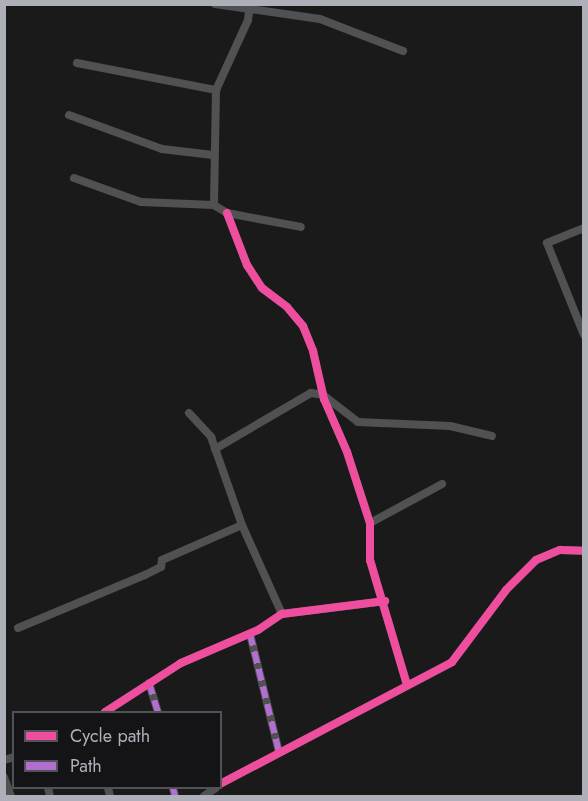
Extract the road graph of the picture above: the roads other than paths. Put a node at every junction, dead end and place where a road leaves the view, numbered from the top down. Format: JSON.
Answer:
{"nodes":[{"id":1,"x":215,"y":4,"type":"edge"},
{"id":2,"x":250,"y":8,"type":"edge"},
{"id":3,"x":403,"y":51,"type":"dead end"},
{"id":4,"x":77,"y":63,"type":"dead end"},
{"id":5,"x":216,"y":90,"type":"junction"},
{"id":6,"x":69,"y":115,"type":"dead end"},
{"id":7,"x":213,"y":155,"type":"junction"},
{"id":8,"x":74,"y":178,"type":"dead end"},
{"id":9,"x":214,"y":205,"type":"junction"},
{"id":10,"x":227,"y":213,"type":"junction"},
{"id":11,"x":301,"y":227,"type":"dead end"},
{"id":12,"x":584,"y":228,"type":"edge"},
{"id":13,"x":584,"y":335,"type":"edge"},
{"id":14,"x":323,"y":395,"type":"junction"},
{"id":15,"x":189,"y":413,"type":"dead end"},
{"id":16,"x":492,"y":436,"type":"dead end"},
{"id":17,"x":215,"y":449,"type":"junction"},
{"id":18,"x":442,"y":484,"type":"dead end"},
{"id":19,"x":369,"y":523,"type":"junction"},
{"id":20,"x":242,"y":525,"type":"junction"},
{"id":21,"x":584,"y":551,"type":"edge"},
{"id":22,"x":385,"y":601,"type":"junction"},
{"id":23,"x":282,"y":614,"type":"junction"},
{"id":24,"x":18,"y":628,"type":"dead end"},
{"id":25,"x":250,"y":634,"type":"junction"},
{"id":26,"x":149,"y":682,"type":"junction"},
{"id":27,"x":407,"y":685,"type":"junction"},
{"id":28,"x":106,"y":711,"type":"edge"},
{"id":29,"x":158,"y":711,"type":"edge"},
{"id":30,"x":279,"y":752,"type":"junction"},
{"id":31,"x":4,"y":777,"type":"edge"},
{"id":32,"x":222,"y":783,"type":"edge"},
{"id":33,"x":11,"y":796,"type":"edge"}],
"edges":[{"from":1,"to":2,"type":"street"},
{"from":2,"to":3,"type":"street"},
{"from":2,"to":5,"type":"street"},
{"from":4,"to":5,"type":"street"},
{"from":5,"to":7,"type":"street"},
{"from":6,"to":7,"type":"street"},
{"from":7,"to":9,"type":"street"},
{"from":8,"to":9,"type":"street"},
{"from":9,"to":10,"type":"street"},
{"from":10,"to":11,"type":"street"},
{"from":10,"to":14,"type":"street"},
{"from":12,"to":13,"type":"street"},
{"from":14,"to":16,"type":"street"},
{"from":14,"to":17,"type":"street"},
{"from":14,"to":19,"type":"street"},
{"from":15,"to":17,"type":"street"},
{"from":17,"to":20,"type":"street"},
{"from":18,"to":19,"type":"street"},
{"from":19,"to":22,"type":"street"},
{"from":20,"to":23,"type":"street"},
{"from":20,"to":24,"type":"street"},
{"from":21,"to":27,"type":"street"},
{"from":22,"to":23,"type":"street"},
{"from":22,"to":27,"type":"street"},
{"from":23,"to":25,"type":"street"},
{"from":25,"to":26,"type":"street"},
{"from":25,"to":30,"type":"street"},
{"from":26,"to":28,"type":"street"},
{"from":26,"to":29,"type":"street"},
{"from":27,"to":30,"type":"street"},
{"from":30,"to":32,"type":"street"},
{"from":31,"to":33,"type":"street"}]}
